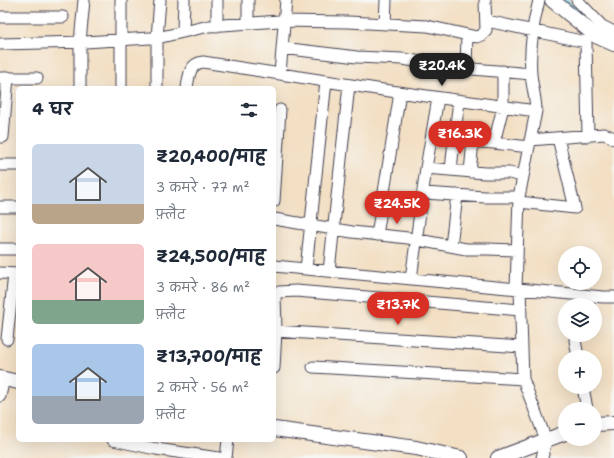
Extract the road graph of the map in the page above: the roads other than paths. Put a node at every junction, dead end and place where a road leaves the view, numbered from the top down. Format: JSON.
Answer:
{"nodes":[{"id":1,"x":84,"y":0,"type":"edge"},
{"id":2,"x":122,"y":0,"type":"edge"},
{"id":3,"x":160,"y":0,"type":"edge"},
{"id":4,"x":184,"y":0,"type":"edge"},
{"id":5,"x":217,"y":0,"type":"edge"},
{"id":6,"x":248,"y":0,"type":"edge"},
{"id":7,"x":286,"y":0,"type":"edge"},
{"id":8,"x":386,"y":0,"type":"edge"},
{"id":9,"x":486,"y":0,"type":"edge"},
{"id":10,"x":538,"y":0,"type":"edge"},
{"id":11,"x":577,"y":0,"type":"edge"},
{"id":12,"x":557,"y":1,"type":"edge"},
{"id":13,"x":63,"y":17,"type":"dead end"},
{"id":14,"x":0,"y":18,"type":"edge"},
{"id":15,"x":284,"y":21,"type":"junction"},
{"id":16,"x":487,"y":21,"type":"junction"},
{"id":17,"x":248,"y":23,"type":"junction"},
{"id":18,"x":385,"y":24,"type":"junction"},
{"id":19,"x":217,"y":26,"type":"junction"},
{"id":20,"x":533,"y":30,"type":"junction"},
{"id":21,"x":183,"y":32,"type":"junction"},
{"id":22,"x":614,"y":32,"type":"edge"},
{"id":23,"x":467,"y":35,"type":"junction"},
{"id":24,"x":157,"y":38,"type":"junction"},
{"id":25,"x":121,"y":40,"type":"junction"},
{"id":26,"x":80,"y":42,"type":"junction"},
{"id":27,"x":0,"y":44,"type":"edge"},
{"id":28,"x":614,"y":44,"type":"edge"},
{"id":29,"x":282,"y":48,"type":"junction"},
{"id":30,"x":466,"y":68,"type":"junction"},
{"id":31,"x":503,"y":71,"type":"junction"},
{"id":32,"x":280,"y":74,"type":"junction"},
{"id":33,"x":531,"y":74,"type":"junction"},
{"id":34,"x":4,"y":77,"type":"edge"},
{"id":35,"x":37,"y":78,"type":"dead end"},
{"id":36,"x":326,"y":82,"type":"junction"},
{"id":37,"x":349,"y":85,"type":"junction"},
{"id":38,"x":80,"y":86,"type":"edge"},
{"id":39,"x":121,"y":86,"type":"edge"},
{"id":40,"x":157,"y":86,"type":"edge"},
{"id":41,"x":187,"y":86,"type":"edge"},
{"id":42,"x":400,"y":93,"type":"junction"},
{"id":43,"x":438,"y":98,"type":"junction"},
{"id":44,"x":459,"y":101,"type":"junction"},
{"id":45,"x":504,"y":107,"type":"junction"},
{"id":46,"x":280,"y":110,"type":"dead end"},
{"id":47,"x":536,"y":111,"type":"junction"},
{"id":48,"x":588,"y":136,"type":"junction"},
{"id":49,"x":0,"y":137,"type":"edge"},
{"id":50,"x":558,"y":138,"type":"junction"},
{"id":51,"x":613,"y":138,"type":"edge"},
{"id":52,"x":454,"y":140,"type":"junction"},
{"id":53,"x":473,"y":141,"type":"junction"},
{"id":54,"x":494,"y":143,"type":"junction"},
{"id":55,"x":529,"y":144,"type":"junction"},
{"id":56,"x":0,"y":165,"type":"edge"},
{"id":57,"x":16,"y":165,"type":"edge"},
{"id":58,"x":426,"y":168,"type":"junction"},
{"id":59,"x":451,"y":170,"type":"junction"},
{"id":60,"x":276,"y":171,"type":"edge"},
{"id":61,"x":470,"y":172,"type":"junction"},
{"id":62,"x":523,"y":176,"type":"junction"},
{"id":63,"x":424,"y":193,"type":"junction"},
{"id":64,"x":457,"y":195,"type":"junction"},
{"id":65,"x":519,"y":200,"type":"junction"},
{"id":66,"x":16,"y":207,"type":"edge"},
{"id":67,"x":0,"y":208,"type":"edge"},
{"id":68,"x":276,"y":219,"type":"edge"},
{"id":69,"x":311,"y":226,"type":"junction"},
{"id":70,"x":333,"y":229,"type":"junction"},
{"id":71,"x":377,"y":235,"type":"junction"},
{"id":72,"x":417,"y":239,"type":"junction"},
{"id":73,"x":451,"y":246,"type":"junction"},
{"id":74,"x":0,"y":249,"type":"edge"},
{"id":75,"x":16,"y":249,"type":"edge"},
{"id":76,"x":517,"y":250,"type":"junction"},
{"id":77,"x":276,"y":266,"type":"edge"},
{"id":78,"x":306,"y":269,"type":"junction"},
{"id":79,"x":329,"y":271,"type":"junction"},
{"id":80,"x":0,"y":273,"type":"edge"},
{"id":81,"x":16,"y":274,"type":"edge"},
{"id":82,"x":411,"y":279,"type":"junction"},
{"id":83,"x":518,"y":289,"type":"junction"},
{"id":84,"x":276,"y":294,"type":"edge"},
{"id":85,"x":614,"y":297,"type":"edge"},
{"id":86,"x":520,"y":310,"type":"junction"},
{"id":87,"x":276,"y":331,"type":"edge"},
{"id":88,"x":7,"y":339,"type":"dead end"},
{"id":89,"x":521,"y":347,"type":"junction"},
{"id":90,"x":313,"y":366,"type":"dead end"},
{"id":91,"x":523,"y":379,"type":"junction"},
{"id":92,"x":7,"y":380,"type":"edge"},
{"id":93,"x":0,"y":396,"type":"edge"},
{"id":94,"x":614,"y":423,"type":"edge"},
{"id":95,"x":602,"y":424,"type":"edge"},
{"id":96,"x":276,"y":429,"type":"edge"},
{"id":97,"x":558,"y":436,"type":"edge"},
{"id":98,"x":546,"y":440,"type":"junction"},
{"id":99,"x":123,"y":442,"type":"edge"},
{"id":100,"x":228,"y":442,"type":"edge"},
{"id":101,"x":219,"y":458,"type":"edge"},
{"id":102,"x":226,"y":458,"type":"edge"},
{"id":103,"x":461,"y":458,"type":"edge"},
{"id":104,"x":498,"y":458,"type":"edge"},
{"id":105,"x":542,"y":458,"type":"edge"}],
"edges":[{"from":1,"to":26,"type":"street"},
{"from":2,"to":25,"type":"street"},
{"from":3,"to":24,"type":"street"},
{"from":4,"to":21,"type":"street"},
{"from":5,"to":19,"type":"street"},
{"from":6,"to":17,"type":"street"},
{"from":7,"to":15,"type":"street"},
{"from":8,"to":18,"type":"street"},
{"from":9,"to":16,"type":"street"},
{"from":10,"to":20,"type":"street"},
{"from":11,"to":22,"type":"street"},
{"from":12,"to":28,"type":"street"},
{"from":13,"to":14,"type":"street"},
{"from":15,"to":17,"type":"street"},
{"from":15,"to":18,"type":"street"},
{"from":15,"to":29,"type":"street"},
{"from":16,"to":20,"type":"street"},
{"from":16,"to":23,"type":"street"},
{"from":17,"to":19,"type":"street"},
{"from":18,"to":23,"type":"street"},
{"from":19,"to":21,"type":"street"},
{"from":20,"to":33,"type":"street"},
{"from":20,"to":48,"type":"street"},
{"from":21,"to":24,"type":"street"},
{"from":23,"to":30,"type":"street"},
{"from":24,"to":25,"type":"street"},
{"from":24,"to":40,"type":"street"},
{"from":25,"to":26,"type":"street"},
{"from":25,"to":39,"type":"street"},
{"from":26,"to":27,"type":"street"},
{"from":26,"to":38,"type":"street"},
{"from":29,"to":30,"type":"street"},
{"from":29,"to":32,"type":"street"},
{"from":30,"to":31,"type":"street"},
{"from":31,"to":33,"type":"street"},
{"from":31,"to":45,"type":"street"},
{"from":32,"to":36,"type":"street"},
{"from":32,"to":41,"type":"street"},
{"from":33,"to":47,"type":"street"},
{"from":34,"to":35,"type":"street"},
{"from":34,"to":49,"type":"street"},
{"from":36,"to":37,"type":"street"},
{"from":36,"to":69,"type":"street"},
{"from":37,"to":42,"type":"street"},
{"from":37,"to":70,"type":"street"},
{"from":42,"to":43,"type":"street"},
{"from":42,"to":71,"type":"street"},
{"from":43,"to":44,"type":"street"},
{"from":43,"to":58,"type":"street"},
{"from":44,"to":45,"type":"street"},
{"from":44,"to":52,"type":"street"},
{"from":45,"to":47,"type":"street"},
{"from":45,"to":54,"type":"street"},
{"from":46,"to":60,"type":"street"},
{"from":47,"to":55,"type":"street"},
{"from":48,"to":50,"type":"street"},
{"from":48,"to":51,"type":"street"},
{"from":50,"to":55,"type":"street"},
{"from":50,"to":65,"type":"street"},
{"from":52,"to":53,"type":"street"},
{"from":52,"to":59,"type":"street"},
{"from":53,"to":54,"type":"street"},
{"from":53,"to":61,"type":"street"},
{"from":54,"to":55,"type":"street"},
{"from":55,"to":62,"type":"street"},
{"from":56,"to":57,"type":"street"},
{"from":58,"to":59,"type":"street"},
{"from":58,"to":63,"type":"street"},
{"from":59,"to":61,"type":"street"},
{"from":61,"to":62,"type":"street"},
{"from":62,"to":65,"type":"street"},
{"from":63,"to":64,"type":"street"},
{"from":63,"to":72,"type":"street"},
{"from":64,"to":65,"type":"street"},
{"from":64,"to":73,"type":"street"},
{"from":65,"to":76,"type":"street"},
{"from":66,"to":67,"type":"street"},
{"from":68,"to":69,"type":"street"},
{"from":69,"to":70,"type":"street"},
{"from":69,"to":78,"type":"street"},
{"from":70,"to":71,"type":"street"},
{"from":70,"to":79,"type":"street"},
{"from":71,"to":72,"type":"street"},
{"from":72,"to":73,"type":"street"},
{"from":72,"to":82,"type":"street"},
{"from":73,"to":76,"type":"street"},
{"from":74,"to":75,"type":"street"},
{"from":76,"to":83,"type":"street"},
{"from":77,"to":78,"type":"street"},
{"from":78,"to":79,"type":"street"},
{"from":79,"to":82,"type":"street"},
{"from":80,"to":81,"type":"street"},
{"from":81,"to":88,"type":"street"},
{"from":82,"to":83,"type":"street"},
{"from":83,"to":85,"type":"street"},
{"from":83,"to":86,"type":"street"},
{"from":84,"to":86,"type":"street"},
{"from":86,"to":89,"type":"street"},
{"from":87,"to":89,"type":"street"},
{"from":89,"to":91,"type":"street"},
{"from":90,"to":91,"type":"street"},
{"from":91,"to":98,"type":"street"},
{"from":92,"to":93,"type":"street"},
{"from":94,"to":95,"type":"street"},
{"from":96,"to":103,"type":"street"},
{"from":97,"to":98,"type":"street"},
{"from":98,"to":104,"type":"street"},
{"from":98,"to":105,"type":"street"},
{"from":99,"to":101,"type":"street"},
{"from":100,"to":102,"type":"street"}]}
